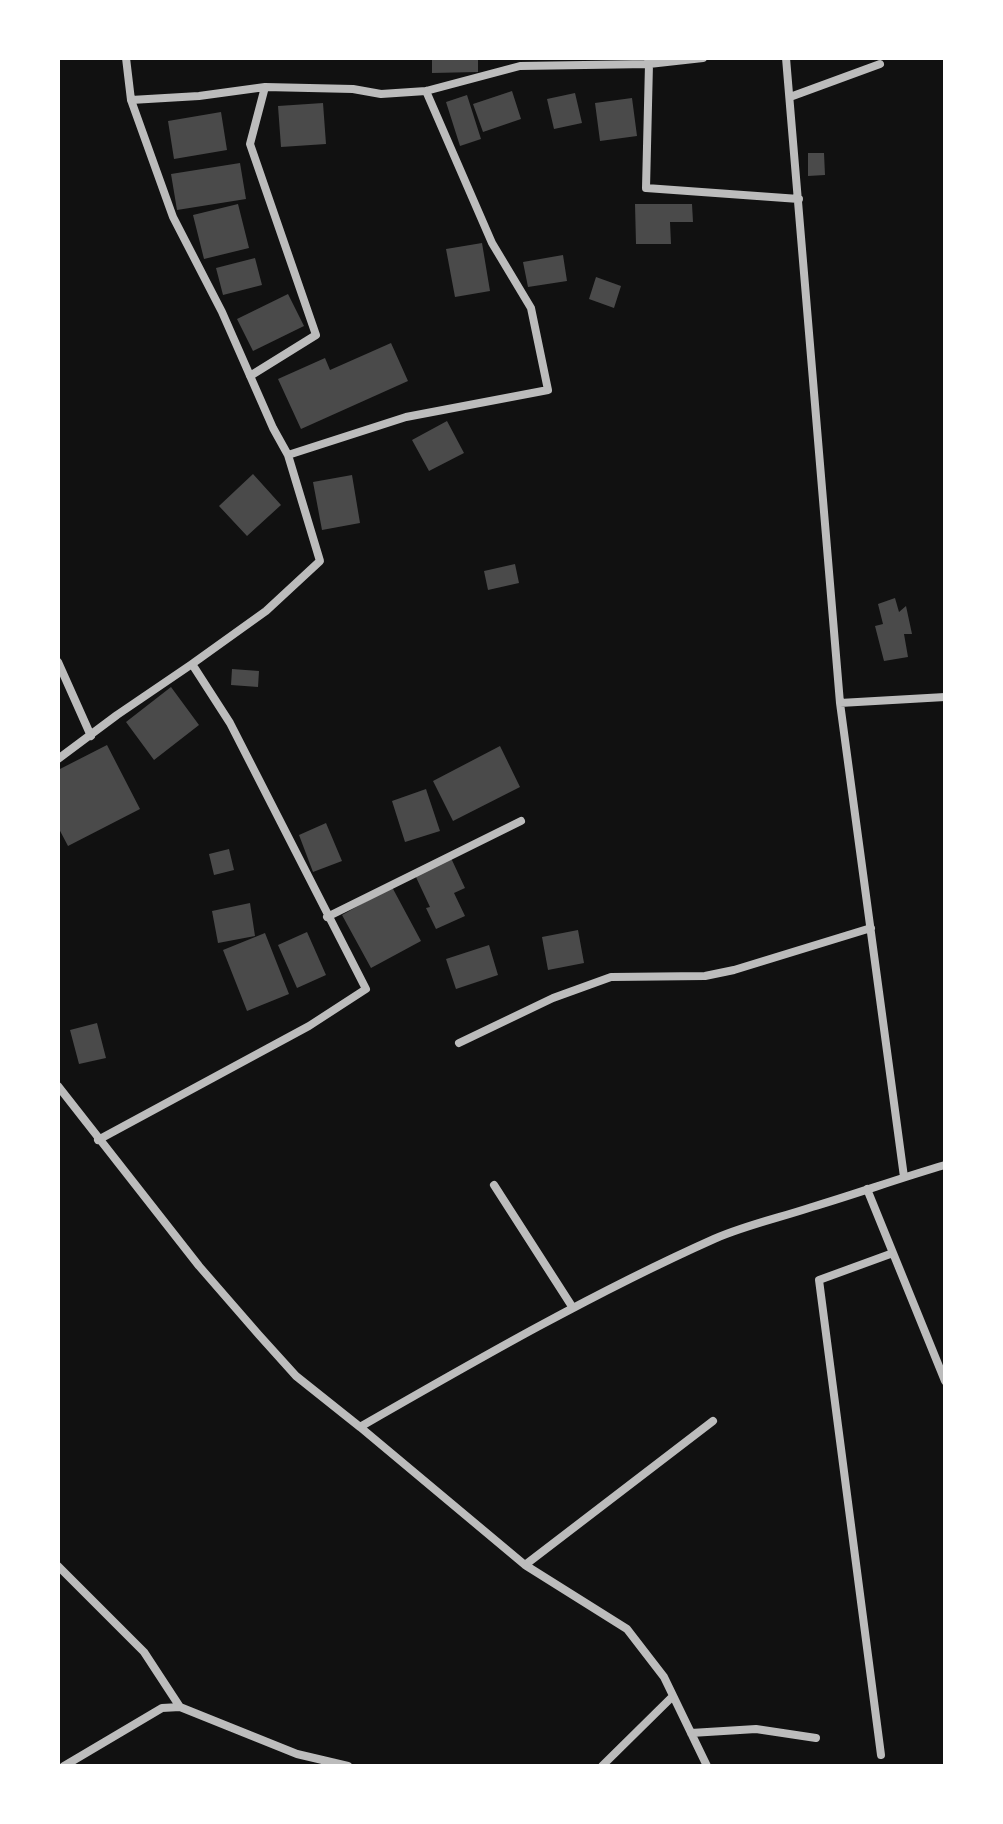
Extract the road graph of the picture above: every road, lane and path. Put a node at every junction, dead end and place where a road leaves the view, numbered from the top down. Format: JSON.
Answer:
{"nodes":[{"id":1,"x":126,"y":58,"type":"edge"},
{"id":2,"x":703,"y":58,"type":"edge"},
{"id":3,"x":786,"y":58,"type":"edge"},
{"id":4,"x":648,"y":61,"type":"edge"},
{"id":5,"x":880,"y":64,"type":"dead end"},
{"id":6,"x":265,"y":87,"type":"junction"},
{"id":7,"x":426,"y":91,"type":"junction"},
{"id":8,"x":790,"y":97,"type":"junction"},
{"id":9,"x":131,"y":100,"type":"junction"},
{"id":10,"x":799,"y":199,"type":"junction"},
{"id":11,"x":250,"y":376,"type":"junction"},
{"id":12,"x":288,"y":455,"type":"junction"},
{"id":13,"x":58,"y":662,"type":"edge"},
{"id":14,"x":192,"y":664,"type":"junction"},
{"id":15,"x":945,"y":697,"type":"edge"},
{"id":16,"x":840,"y":703,"type":"junction"},
{"id":17,"x":91,"y":736,"type":"junction"},
{"id":18,"x":58,"y":759,"type":"edge"},
{"id":19,"x":521,"y":821,"type":"dead end"},
{"id":20,"x":327,"y":917,"type":"junction"},
{"id":21,"x":871,"y":928,"type":"junction"},
{"id":22,"x":459,"y":1043,"type":"dead end"},
{"id":23,"x":58,"y":1086,"type":"edge"},
{"id":24,"x":98,"y":1140,"type":"junction"},
{"id":25,"x":945,"y":1165,"type":"edge"},
{"id":26,"x":904,"y":1177,"type":"junction"},
{"id":27,"x":494,"y":1185,"type":"dead end"},
{"id":28,"x":867,"y":1189,"type":"junction"},
{"id":29,"x":893,"y":1253,"type":"junction"},
{"id":30,"x":573,"y":1308,"type":"junction"},
{"id":31,"x":945,"y":1381,"type":"edge"},
{"id":32,"x":713,"y":1421,"type":"dead end"},
{"id":33,"x":360,"y":1427,"type":"junction"},
{"id":34,"x":525,"y":1565,"type":"junction"},
{"id":35,"x":58,"y":1566,"type":"edge"},
{"id":36,"x":673,"y":1696,"type":"junction"},
{"id":37,"x":180,"y":1707,"type":"junction"},
{"id":38,"x":691,"y":1733,"type":"junction"},
{"id":39,"x":816,"y":1738,"type":"dead end"},
{"id":40,"x":881,"y":1755,"type":"dead end"},
{"id":41,"x":64,"y":1766,"type":"edge"},
{"id":42,"x":348,"y":1766,"type":"edge"},
{"id":43,"x":602,"y":1766,"type":"edge"},
{"id":44,"x":707,"y":1766,"type":"edge"}],
"edges":[{"from":1,"to":9,"type":"street"},
{"from":2,"to":4,"type":"street"},
{"from":3,"to":8,"type":"street"},
{"from":4,"to":7,"type":"street"},
{"from":4,"to":10,"type":"street"},
{"from":5,"to":8,"type":"street"},
{"from":6,"to":7,"type":"street"},
{"from":6,"to":9,"type":"street"},
{"from":6,"to":11,"type":"street"},
{"from":7,"to":12,"type":"street"},
{"from":8,"to":10,"type":"street"},
{"from":9,"to":11,"type":"street"},
{"from":10,"to":16,"type":"street"},
{"from":11,"to":12,"type":"street"},
{"from":12,"to":14,"type":"street"},
{"from":13,"to":17,"type":"street"},
{"from":14,"to":17,"type":"street"},
{"from":14,"to":20,"type":"street"},
{"from":15,"to":16,"type":"street"},
{"from":16,"to":21,"type":"street"},
{"from":17,"to":18,"type":"street"},
{"from":19,"to":20,"type":"street"},
{"from":20,"to":24,"type":"street"},
{"from":21,"to":22,"type":"street"},
{"from":21,"to":26,"type":"street"},
{"from":23,"to":24,"type":"street"},
{"from":24,"to":33,"type":"street"},
{"from":25,"to":26,"type":"street"},
{"from":26,"to":28,"type":"street"},
{"from":27,"to":30,"type":"street"},
{"from":28,"to":29,"type":"street"},
{"from":28,"to":30,"type":"street"},
{"from":29,"to":31,"type":"street"},
{"from":29,"to":40,"type":"street"},
{"from":30,"to":33,"type":"street"},
{"from":32,"to":34,"type":"street"},
{"from":33,"to":34,"type":"street"},
{"from":34,"to":36,"type":"street"},
{"from":35,"to":37,"type":"street"},
{"from":36,"to":38,"type":"street"},
{"from":36,"to":43,"type":"street"},
{"from":37,"to":41,"type":"street"},
{"from":37,"to":42,"type":"street"},
{"from":38,"to":39,"type":"street"},
{"from":38,"to":44,"type":"street"}]}
